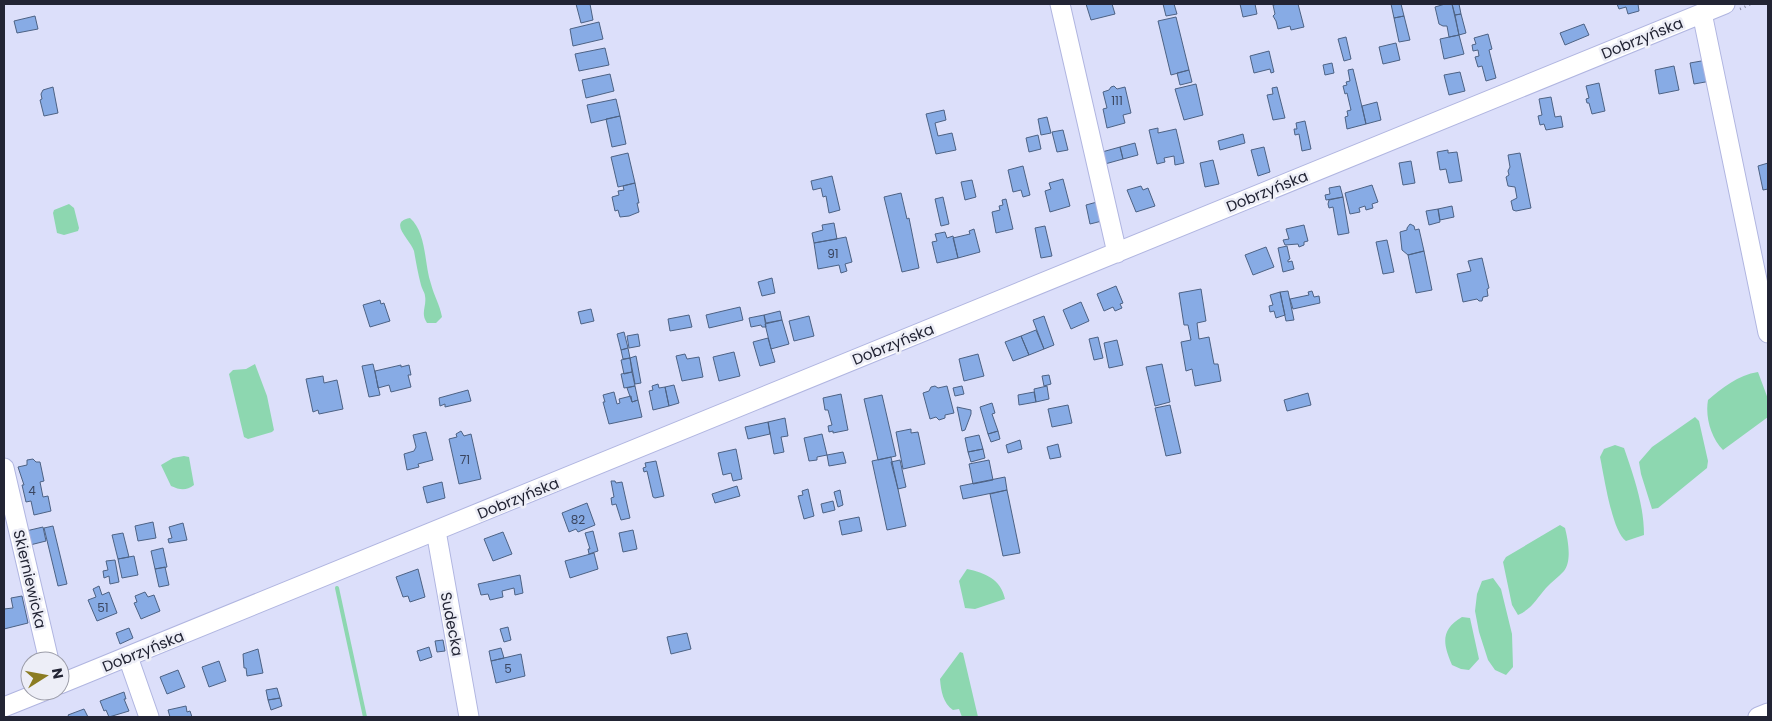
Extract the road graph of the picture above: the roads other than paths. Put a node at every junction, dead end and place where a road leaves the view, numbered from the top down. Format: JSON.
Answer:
{"nodes":[{"id":1,"x":1060,"y":4,"type":"edge"},
{"id":2,"x":1725,"y":4,"type":"edge"},
{"id":3,"x":1702,"y":13,"type":"junction"},
{"id":4,"x":1117,"y":253,"type":"junction"},
{"id":5,"x":1768,"y":333,"type":"edge"},
{"id":6,"x":4,"y":468,"type":"edge"},
{"id":7,"x":436,"y":531,"type":"junction"},
{"id":8,"x":47,"y":651,"type":"edge"},
{"id":9,"x":128,"y":656,"type":"junction"},
{"id":10,"x":70,"y":680,"type":"edge"},
{"id":11,"x":20,"y":701,"type":"edge"},
{"id":12,"x":4,"y":707,"type":"edge"},
{"id":13,"x":1768,"y":713,"type":"edge"},
{"id":14,"x":149,"y":717,"type":"edge"},
{"id":15,"x":469,"y":717,"type":"edge"},
{"id":16,"x":1758,"y":717,"type":"edge"}],
"edges":[{"from":1,"to":4,"type":"street"},
{"from":2,"to":3,"type":"street","name":"Dobrzyńska"},
{"from":3,"to":4,"type":"street","name":"Dobrzyńska"},
{"from":3,"to":5,"type":"street"},
{"from":4,"to":7,"type":"street","name":"Dobrzyńska"},
{"from":6,"to":8,"type":"street","name":"Skierniewicka"},
{"from":7,"to":9,"type":"street","name":"Dobrzyńska"},
{"from":7,"to":15,"type":"street","name":"Sudecka"},
{"from":9,"to":10,"type":"street","name":"Dobrzyńska"},
{"from":9,"to":14,"type":"street"},
{"from":11,"to":12,"type":"street"},
{"from":13,"to":16,"type":"street"}]}
